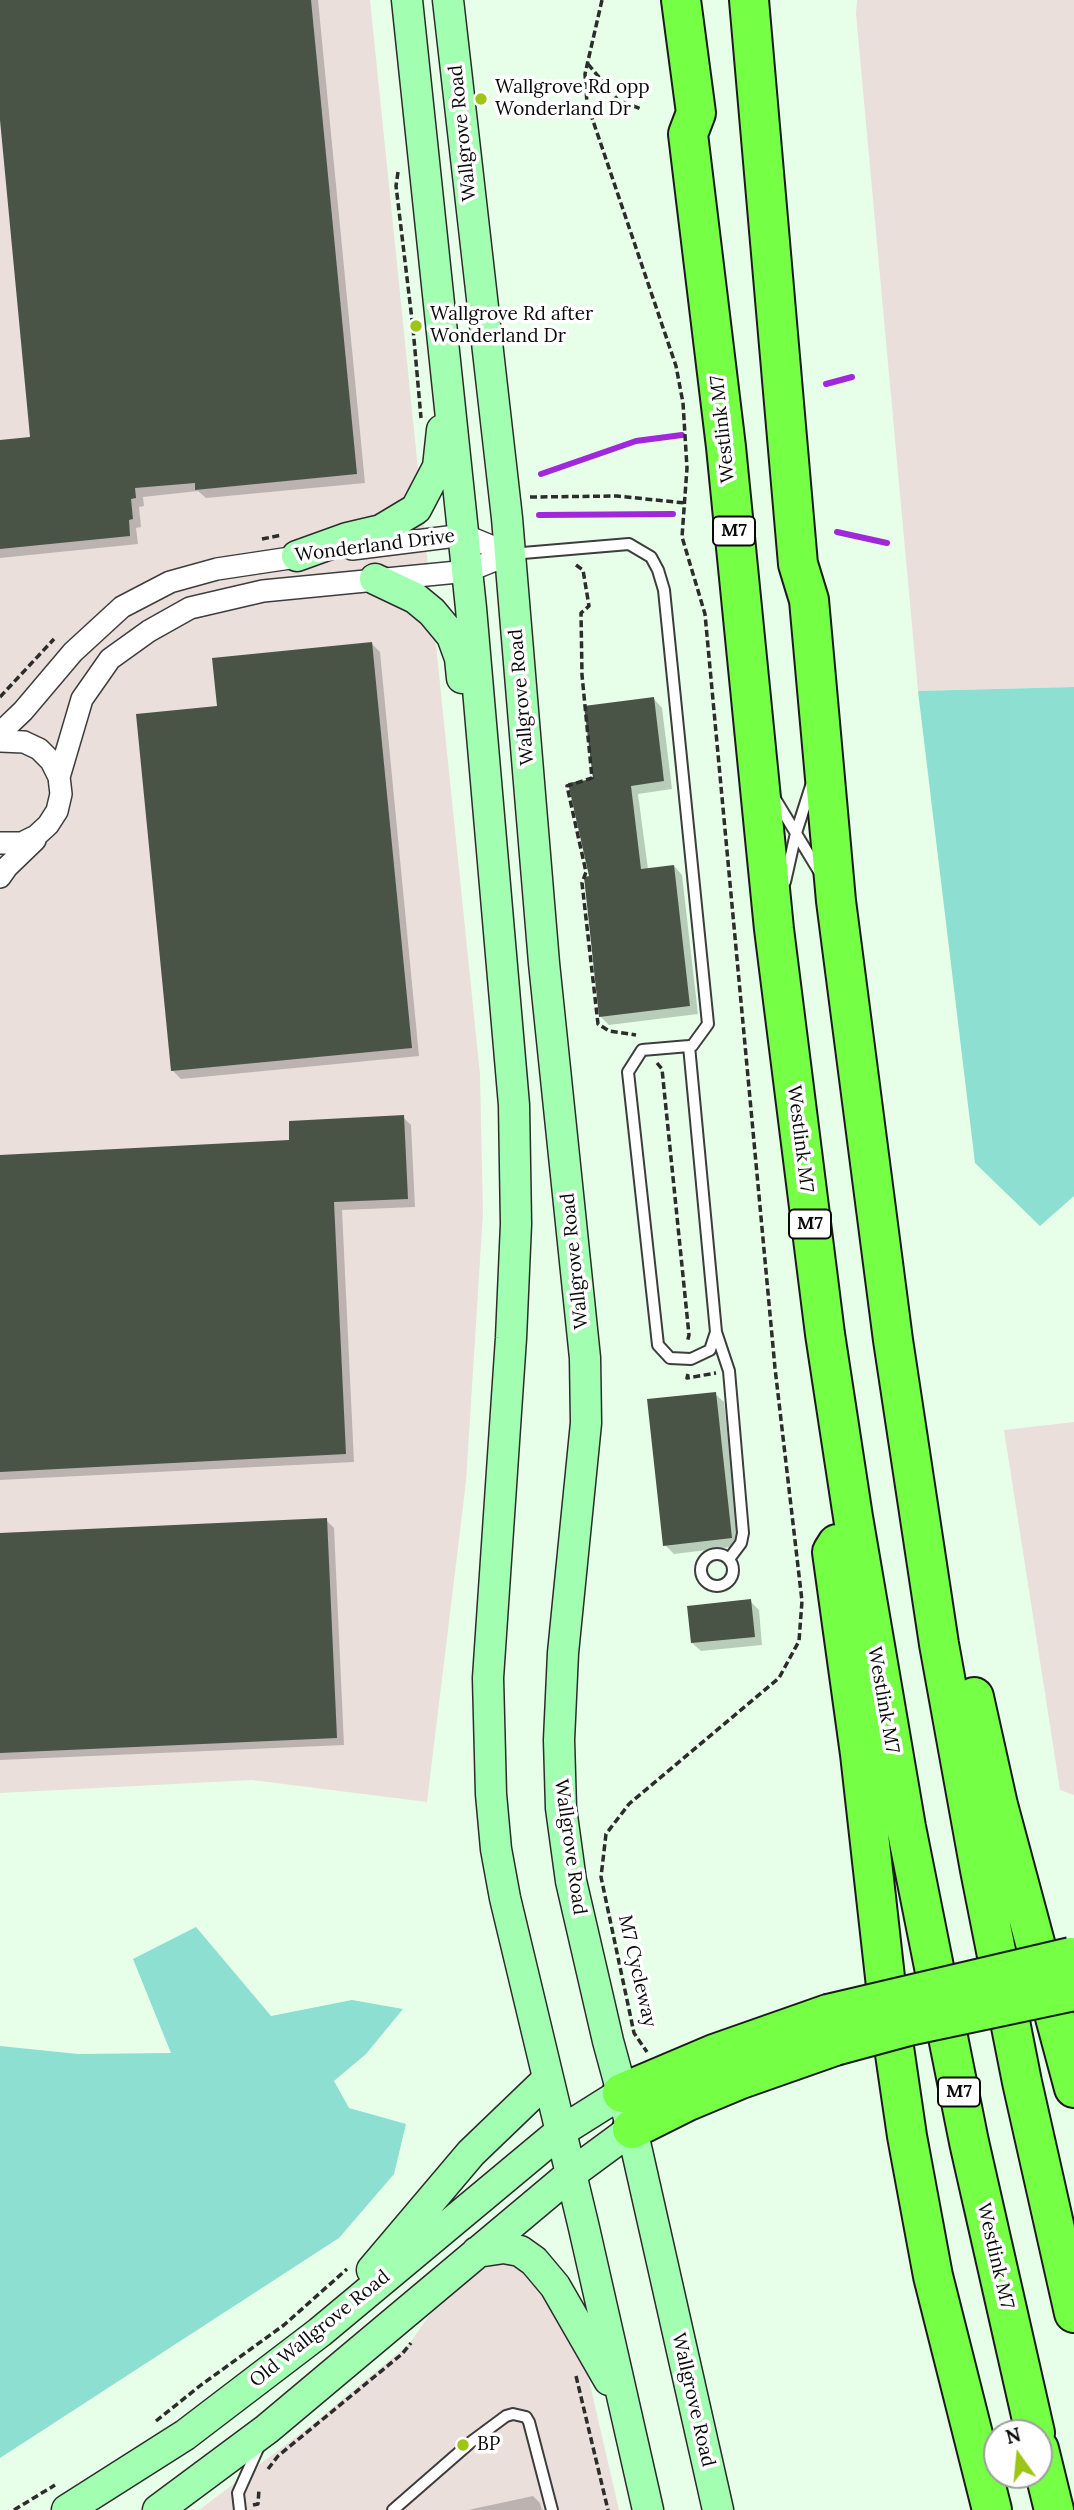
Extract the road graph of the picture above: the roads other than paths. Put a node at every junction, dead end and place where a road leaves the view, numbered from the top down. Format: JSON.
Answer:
{"nodes":[{"id":1,"x":407,"y":0,"type":"edge"},
{"id":2,"x":448,"y":0,"type":"edge"},
{"id":3,"x":655,"y":0,"type":"edge"},
{"id":4,"x":681,"y":0,"type":"edge"},
{"id":5,"x":749,"y":0,"type":"edge"},
{"id":6,"x":774,"y":0,"type":"edge"},
{"id":7,"x":688,"y":134,"type":"junction"},
{"id":8,"x":448,"y":385,"type":"junction"},
{"id":9,"x":464,"y":535,"type":"junction"},
{"id":10,"x":292,"y":545,"type":"junction"},
{"id":11,"x":510,"y":554,"type":"junction"},
{"id":12,"x":468,"y":571,"type":"junction"},
{"id":13,"x":375,"y":579,"type":"junction"},
{"id":14,"x":809,"y":600,"type":"junction"},
{"id":15,"x":0,"y":733,"type":"edge"},
{"id":16,"x":0,"y":741,"type":"edge"},
{"id":17,"x":821,"y":754,"type":"junction"},
{"id":18,"x":757,"y":767,"type":"junction"},
{"id":19,"x":59,"y":777,"type":"junction"},
{"id":20,"x":48,"y":825,"type":"junction"},
{"id":21,"x":796,"y":833,"type":"junction"},
{"id":22,"x":491,"y":837,"type":"junction"},
{"id":23,"x":0,"y":843,"type":"edge"},
{"id":24,"x":0,"y":877,"type":"edge"},
{"id":25,"x":836,"y":901,"type":"junction"},
{"id":26,"x":774,"y":929,"type":"junction"},
{"id":27,"x":689,"y":1046,"type":"junction"},
{"id":28,"x":716,"y":1332,"type":"junction"},
{"id":29,"x":729,"y":1559,"type":"dead end"},
{"id":30,"x":969,"y":1739,"type":"junction"},
{"id":31,"x":876,"y":1751,"type":"junction"},
{"id":32,"x":1073,"y":1968,"type":"edge"},
{"id":33,"x":546,"y":2072,"type":"junction"},
{"id":34,"x":1074,"y":2088,"type":"edge"},
{"id":35,"x":627,"y":2111,"type":"junction"},
{"id":36,"x":560,"y":2132,"type":"junction"},
{"id":37,"x":571,"y":2174,"type":"junction"},
{"id":38,"x":477,"y":2252,"type":"junction"},
{"id":39,"x":1074,"y":2314,"type":"edge"},
{"id":40,"x":320,"y":2332,"type":"junction"},
{"id":41,"x":625,"y":2407,"type":"junction"},
{"id":42,"x":1032,"y":2419,"type":"edge"},
{"id":43,"x":267,"y":2429,"type":"junction"},
{"id":44,"x":1049,"y":2489,"type":"edge"},
{"id":45,"x":63,"y":2497,"type":"edge"},
{"id":46,"x":240,"y":2509,"type":"edge"},
{"id":47,"x":158,"y":2510,"type":"edge"},
{"id":48,"x":393,"y":2510,"type":"edge"},
{"id":49,"x":552,"y":2510,"type":"edge"},
{"id":50,"x":648,"y":2510,"type":"edge"},
{"id":51,"x":718,"y":2510,"type":"edge"},
{"id":52,"x":992,"y":2510,"type":"edge"},
{"id":53,"x":1054,"y":2510,"type":"edge"}],
"edges":[{"from":1,"to":8,"type":"main road"},
{"from":2,"to":11,"type":"main road","name":"Wallgrove Road"},
{"from":3,"to":7,"type":"highway"},
{"from":4,"to":7,"type":"highway","name":"Westlink M7","number":"M7"},
{"from":5,"to":14,"type":"highway"},
{"from":6,"to":14,"type":"highway"},
{"from":7,"to":18,"type":"highway","name":"Westlink M7","number":"M7"},
{"from":8,"to":9,"type":"main road"},
{"from":8,"to":10,"type":"main road"},
{"from":9,"to":10,"type":"street","name":"Wonderland Drive"},
{"from":9,"to":11,"type":"street","name":"Wonderland Drive"},
{"from":9,"to":12,"type":"main road"},
{"from":10,"to":15,"type":"street","name":"Wonderland Drive"},
{"from":11,"to":12,"type":"street","name":"Wonderland Drive"},
{"from":11,"to":27,"type":"lane"},
{"from":11,"to":35,"type":"main road","name":"Wallgrove Road"},
{"from":12,"to":13,"type":"street","name":"Wonderland Drive"},
{"from":12,"to":22,"type":"main road"},
{"from":13,"to":19,"type":"street","name":"Wonderland Drive"},
{"from":13,"to":22,"type":"main road"},
{"from":14,"to":17,"type":"highway"},
{"from":16,"to":19,"type":"street"},
{"from":17,"to":21,"type":"lane"},
{"from":17,"to":25,"type":"highway"},
{"from":18,"to":21,"type":"lane"},
{"from":18,"to":26,"type":"highway","name":"Westlink M7","number":"M7"},
{"from":19,"to":20,"type":"street","name":"Wonderland Drive"},
{"from":20,"to":23,"type":"street"},
{"from":20,"to":24,"type":"street"},
{"from":21,"to":25,"type":"lane"},
{"from":21,"to":26,"type":"lane"},
{"from":22,"to":33,"type":"main road"},
{"from":25,"to":30,"type":"highway"},
{"from":26,"to":31,"type":"highway","name":"Westlink M7","number":"M7"},
{"from":27,"to":28,"type":"lane"},
{"from":27,"to":28,"type":"lane"},
{"from":28,"to":29,"type":"lane"},
{"from":30,"to":34,"type":"highway"},
{"from":30,"to":39,"type":"highway"},
{"from":31,"to":42,"type":"highway","name":"Westlink M7","number":"M7"},
{"from":31,"to":52,"type":"highway","number":"M7"},
{"from":32,"to":35,"type":"highway","bridge":true},
{"from":33,"to":36,"type":"main road"},
{"from":33,"to":40,"type":"main road"},
{"from":35,"to":36,"type":"main road","name":"Old Wallgrove Road"},
{"from":35,"to":37,"type":"main road"},
{"from":35,"to":51,"type":"main road","name":"Wallgrove Road"},
{"from":36,"to":37,"type":"main road"},
{"from":36,"to":40,"type":"main road","name":"Old Wallgrove Road"},
{"from":37,"to":38,"type":"main road"},
{"from":37,"to":41,"type":"main road"},
{"from":38,"to":41,"type":"main road"},
{"from":38,"to":43,"type":"main road"},
{"from":40,"to":45,"type":"main road","name":"Old Wallgrove Road"},
{"from":41,"to":50,"type":"main road"},
{"from":43,"to":46,"type":"lane"},
{"from":43,"to":47,"type":"main road"},
{"from":44,"to":53,"type":"highway"},
{"from":48,"to":49,"type":"lane"}]}
